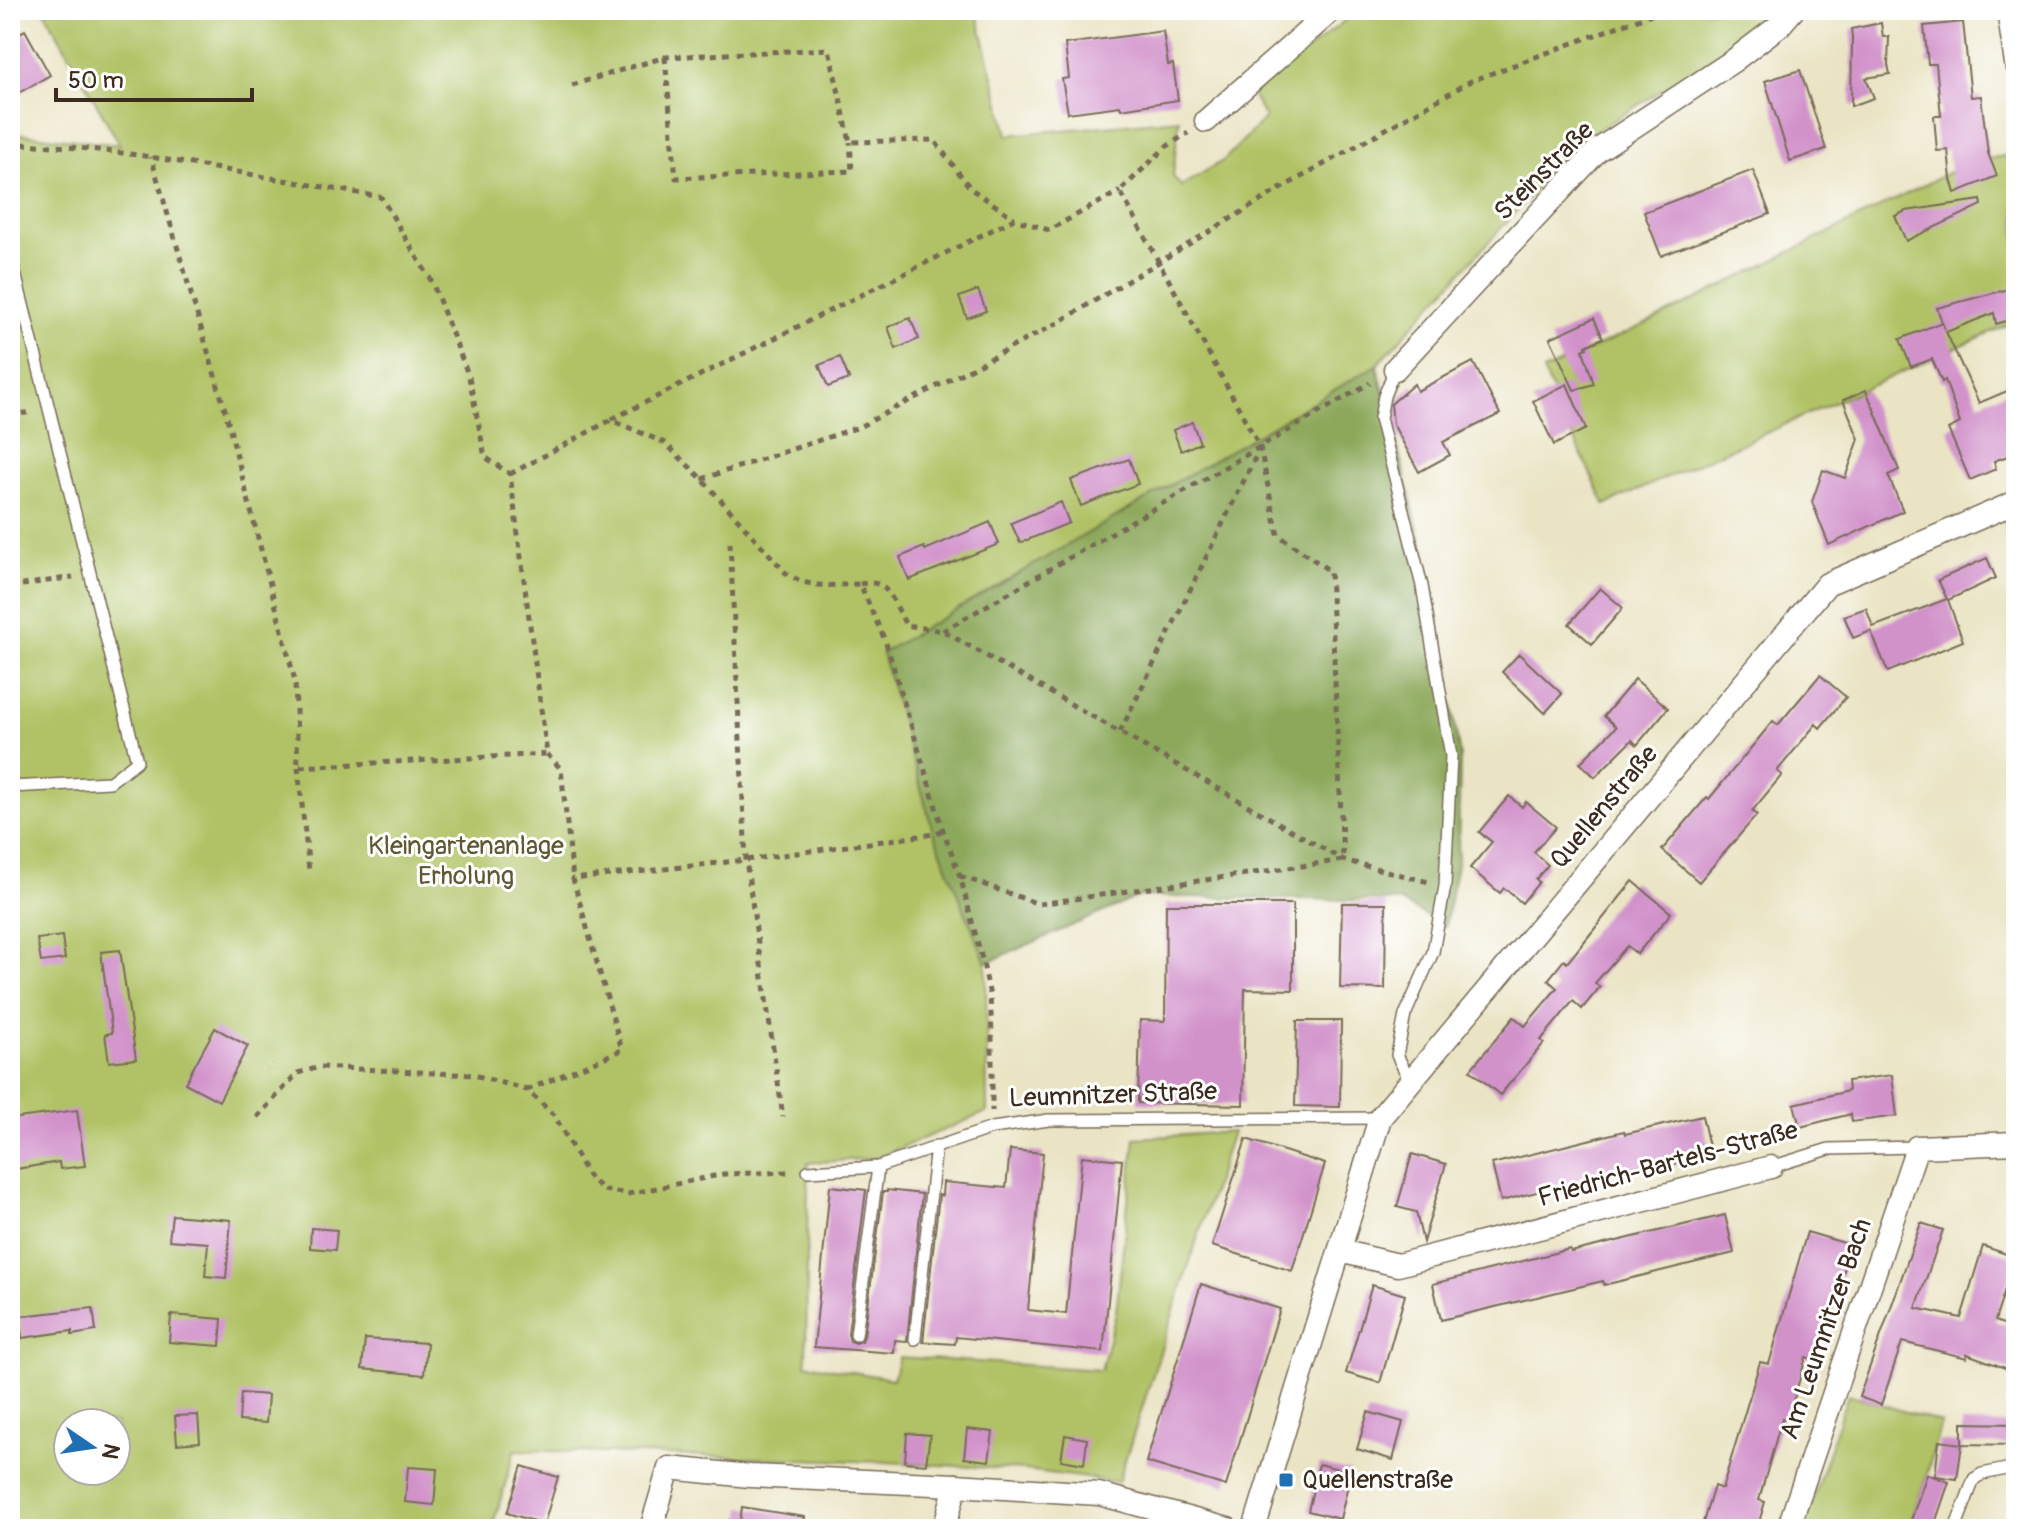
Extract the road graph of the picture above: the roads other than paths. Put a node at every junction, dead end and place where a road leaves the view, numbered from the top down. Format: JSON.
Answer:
{"nodes":[{"id":1,"x":1332,"y":10,"type":"edge"},
{"id":2,"x":1793,"y":10,"type":"edge"},
{"id":3,"x":2008,"y":10,"type":"edge"},
{"id":4,"x":2016,"y":64,"type":"edge"},
{"id":5,"x":1206,"y":121,"type":"road end"},
{"id":6,"x":10,"y":253,"type":"edge"},
{"id":7,"x":1395,"y":369,"type":"joint"},
{"id":8,"x":2016,"y":502,"type":"edge"},
{"id":9,"x":10,"y":787,"type":"edge"},
{"id":10,"x":1411,"y":1083,"type":"junction"},
{"id":11,"x":1380,"y":1118,"type":"junction"},
{"id":12,"x":2016,"y":1143,"type":"edge"},
{"id":13,"x":936,"y":1146,"type":"junction"},
{"id":14,"x":1917,"y":1147,"type":"junction"},
{"id":15,"x":878,"y":1167,"type":"junction"},
{"id":16,"x":1771,"y":1167,"type":"joint"},
{"id":17,"x":808,"y":1171,"type":"road end"},
{"id":18,"x":1340,"y":1251,"type":"junction"},
{"id":19,"x":856,"y":1335,"type":"dead end"},
{"id":20,"x":915,"y":1339,"type":"dead end"},
{"id":21,"x":2016,"y":1467,"type":"edge"},
{"id":22,"x":956,"y":1485,"type":"junction"},
{"id":23,"x":651,"y":1529,"type":"edge"},
{"id":24,"x":944,"y":1529,"type":"edge"},
{"id":25,"x":1228,"y":1529,"type":"edge"},
{"id":26,"x":1254,"y":1529,"type":"edge"},
{"id":27,"x":1788,"y":1529,"type":"edge"},
{"id":28,"x":1955,"y":1529,"type":"edge"}],
"edges":[{"from":1,"to":5,"type":"street"},
{"from":2,"to":7,"type":"street","name":"Steinstraße"},
{"from":3,"to":4,"type":"street"},
{"from":6,"to":9,"type":"lane"},
{"from":7,"to":10,"type":"lane"},
{"from":8,"to":10,"type":"street","name":"Quellenstraße"},
{"from":10,"to":11,"type":"street","name":"Quellenstraße"},
{"from":11,"to":13,"type":"lane","name":"Leumnitzer Straße"},
{"from":11,"to":18,"type":"street","name":"Quellenstraße"},
{"from":12,"to":14,"type":"street","name":"Friedrich-Bartels-Straße"},
{"from":13,"to":15,"type":"lane","name":"Leumnitzer Straße"},
{"from":13,"to":20,"type":"lane"},
{"from":14,"to":16,"type":"lane","name":"Friedrich-Bartels-Straße"},
{"from":14,"to":27,"type":"street","name":"Am Leumnitzer Bach"},
{"from":15,"to":17,"type":"lane","name":"Leumnitzer Straße"},
{"from":15,"to":19,"type":"lane"},
{"from":16,"to":18,"type":"street","name":"Friedrich-Bartels-Straße"},
{"from":18,"to":26,"type":"street"},
{"from":21,"to":28,"type":"lane"},
{"from":22,"to":23,"type":"street"},
{"from":22,"to":24,"type":"street"},
{"from":22,"to":25,"type":"street"}]}
